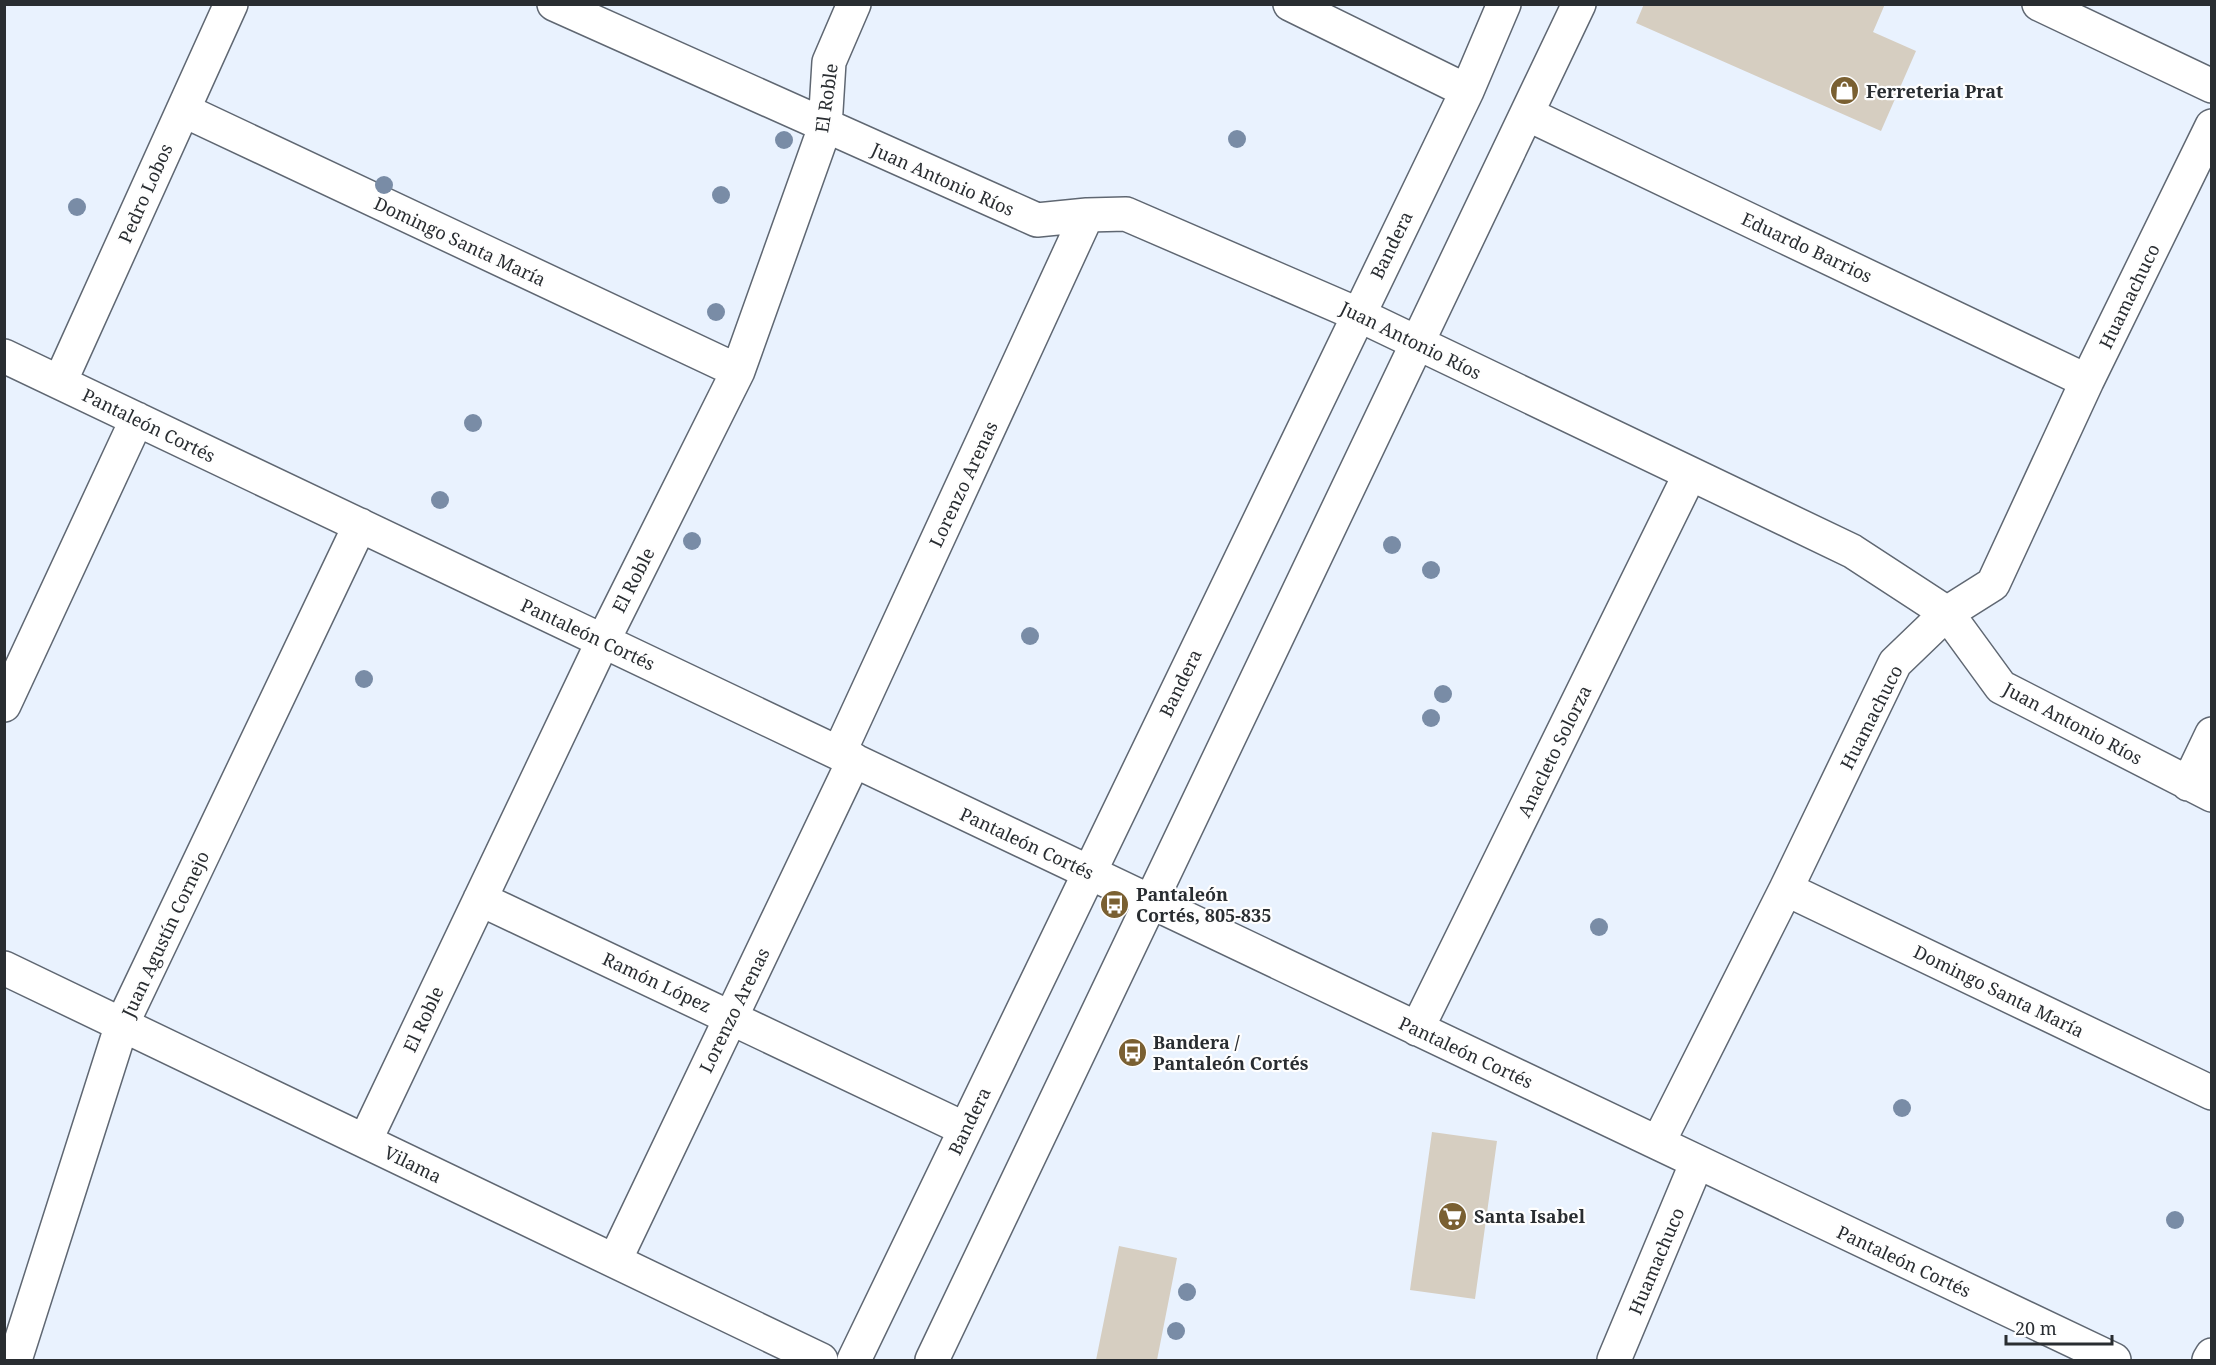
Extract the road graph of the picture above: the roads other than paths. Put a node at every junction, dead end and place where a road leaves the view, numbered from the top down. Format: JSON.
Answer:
{"nodes":[{"id":1,"x":231,"y":4,"type":"edge"},
{"id":2,"x":854,"y":4,"type":"edge"},
{"id":3,"x":1290,"y":4,"type":"edge"},
{"id":4,"x":1504,"y":4,"type":"edge"},
{"id":5,"x":1579,"y":4,"type":"edge"},
{"id":6,"x":2039,"y":4,"type":"edge"},
{"id":7,"x":557,"y":5,"type":"edge"},
{"id":8,"x":2211,"y":86,"type":"edge"},
{"id":9,"x":1467,"y":91,"type":"junction"},
{"id":10,"x":183,"y":110,"type":"junction"},
{"id":11,"x":1527,"y":114,"type":"junction"},
{"id":12,"x":2211,"y":126,"type":"edge"},
{"id":13,"x":825,"y":127,"type":"junction"},
{"id":14,"x":1087,"y":215,"type":"junction"},
{"id":15,"x":1357,"y":314,"type":"junction"},
{"id":16,"x":1417,"y":343,"type":"junction"},
{"id":17,"x":4,"y":356,"type":"edge"},
{"id":18,"x":738,"y":372,"type":"junction"},
{"id":19,"x":2087,"y":381,"type":"junction"},
{"id":20,"x":60,"y":382,"type":"junction"},
{"id":21,"x":137,"y":419,"type":"junction"},
{"id":22,"x":1690,"y":474,"type":"junction"},
{"id":23,"x":360,"y":525,"type":"junction"},
{"id":24,"x":1947,"y":613,"type":"junction"},
{"id":25,"x":603,"y":640,"type":"junction"},
{"id":26,"x":9,"y":685,"type":"edge"},
{"id":27,"x":2211,"y":734,"type":"edge"},
{"id":28,"x":846,"y":757,"type":"junction"},
{"id":29,"x":2200,"y":790,"type":"edge"},
{"id":30,"x":1088,"y":872,"type":"junction"},
{"id":31,"x":1786,"y":889,"type":"junction"},
{"id":32,"x":480,"y":898,"type":"junction"},
{"id":33,"x":1151,"y":901,"type":"junction"},
{"id":34,"x":4,"y":968,"type":"edge"},
{"id":35,"x":731,"y":1017,"type":"junction"},
{"id":36,"x":122,"y":1024,"type":"junction"},
{"id":37,"x":1417,"y":1029,"type":"junction"},
{"id":38,"x":2211,"y":1093,"type":"edge"},
{"id":39,"x":965,"y":1129,"type":"junction"},
{"id":40,"x":365,"y":1141,"type":"junction"},
{"id":41,"x":1658,"y":1143,"type":"junction"},
{"id":42,"x":1697,"y":1162,"type":"junction"},
{"id":43,"x":615,"y":1260,"type":"junction"},
{"id":44,"x":2211,"y":1355,"type":"edge"},
{"id":45,"x":15,"y":1360,"type":"edge"},
{"id":46,"x":821,"y":1360,"type":"edge"},
{"id":47,"x":854,"y":1360,"type":"edge"},
{"id":48,"x":932,"y":1360,"type":"edge"},
{"id":49,"x":1614,"y":1360,"type":"edge"},
{"id":50,"x":2114,"y":1360,"type":"edge"},
{"id":51,"x":2209,"y":1360,"type":"edge"}],
"edges":[{"from":1,"to":10,"type":"street","name":"Pedro Lobos"},
{"from":2,"to":13,"type":"street","name":"El Roble"},
{"from":3,"to":9,"type":"street"},
{"from":4,"to":9,"type":"street","name":"Bandera"},
{"from":5,"to":11,"type":"street"},
{"from":6,"to":8,"type":"street"},
{"from":7,"to":13,"type":"street","name":"Juan Antonio Ríos"},
{"from":9,"to":15,"type":"street","name":"Bandera"},
{"from":10,"to":18,"type":"street","name":"Domingo Santa María"},
{"from":10,"to":20,"type":"street","name":"Pedro Lobos"},
{"from":11,"to":16,"type":"street"},
{"from":11,"to":19,"type":"street","name":"Eduardo Barrios"},
{"from":12,"to":19,"type":"street","name":"Huamachuco"},
{"from":13,"to":14,"type":"street","name":"Juan Antonio Ríos"},
{"from":13,"to":18,"type":"street","name":"El Roble"},
{"from":14,"to":15,"type":"street","name":"Juan Antonio Ríos"},
{"from":14,"to":28,"type":"street","name":"Lorenzo Arenas"},
{"from":15,"to":16,"type":"street","name":"Juan Antonio Ríos"},
{"from":15,"to":30,"type":"street","name":"Bandera"},
{"from":16,"to":22,"type":"street","name":"Juan Antonio Ríos"},
{"from":16,"to":33,"type":"street"},
{"from":17,"to":20,"type":"street","name":"Pantaleón Cortés"},
{"from":18,"to":25,"type":"street","name":"El Roble"},
{"from":19,"to":24,"type":"street","name":"Huamachuco"},
{"from":20,"to":21,"type":"street","name":"Pantaleón Cortés"},
{"from":21,"to":23,"type":"street","name":"Pantaleón Cortés"},
{"from":21,"to":26,"type":"street"},
{"from":22,"to":24,"type":"street","name":"Juan Antonio Ríos"},
{"from":22,"to":37,"type":"street","name":"Anacleto Solorza"},
{"from":23,"to":25,"type":"street","name":"Pantaleón Cortés"},
{"from":23,"to":36,"type":"street","name":"Juan Agustín Cornejo"},
{"from":24,"to":29,"type":"street","name":"Juan Antonio Ríos"},
{"from":24,"to":31,"type":"street","name":"Huamachuco"},
{"from":25,"to":28,"type":"street","name":"Pantaleón Cortés"},
{"from":25,"to":32,"type":"street","name":"El Roble"},
{"from":27,"to":29,"type":"street"},
{"from":28,"to":30,"type":"street","name":"Pantaleón Cortés"},
{"from":28,"to":35,"type":"street","name":"Lorenzo Arenas"},
{"from":30,"to":33,"type":"street","name":"Pantaleón Cortés"},
{"from":30,"to":39,"type":"street","name":"Bandera"},
{"from":31,"to":38,"type":"street","name":"Domingo Santa María"},
{"from":31,"to":41,"type":"street","name":"Huamachuco"},
{"from":32,"to":35,"type":"street","name":"Ramón López"},
{"from":32,"to":40,"type":"street","name":"El Roble"},
{"from":33,"to":37,"type":"street","name":"Pantaleón Cortés"},
{"from":33,"to":48,"type":"street"},
{"from":34,"to":36,"type":"street","name":"Vilama"},
{"from":35,"to":39,"type":"street","name":"Ramón López"},
{"from":35,"to":43,"type":"street","name":"Lorenzo Arenas"},
{"from":36,"to":40,"type":"street","name":"Vilama"},
{"from":36,"to":45,"type":"street","name":"Juan Agustín Cornejo"},
{"from":37,"to":41,"type":"street","name":"Pantaleón Cortés"},
{"from":39,"to":47,"type":"street","name":"Bandera"},
{"from":40,"to":43,"type":"street","name":"Vilama"},
{"from":41,"to":42,"type":"street","name":"Pantaleón Cortés"},
{"from":42,"to":49,"type":"street","name":"Huamachuco"},
{"from":42,"to":50,"type":"street","name":"Pantaleón Cortés"},
{"from":43,"to":46,"type":"street","name":"Vilama"},
{"from":44,"to":51,"type":"street"}]}
